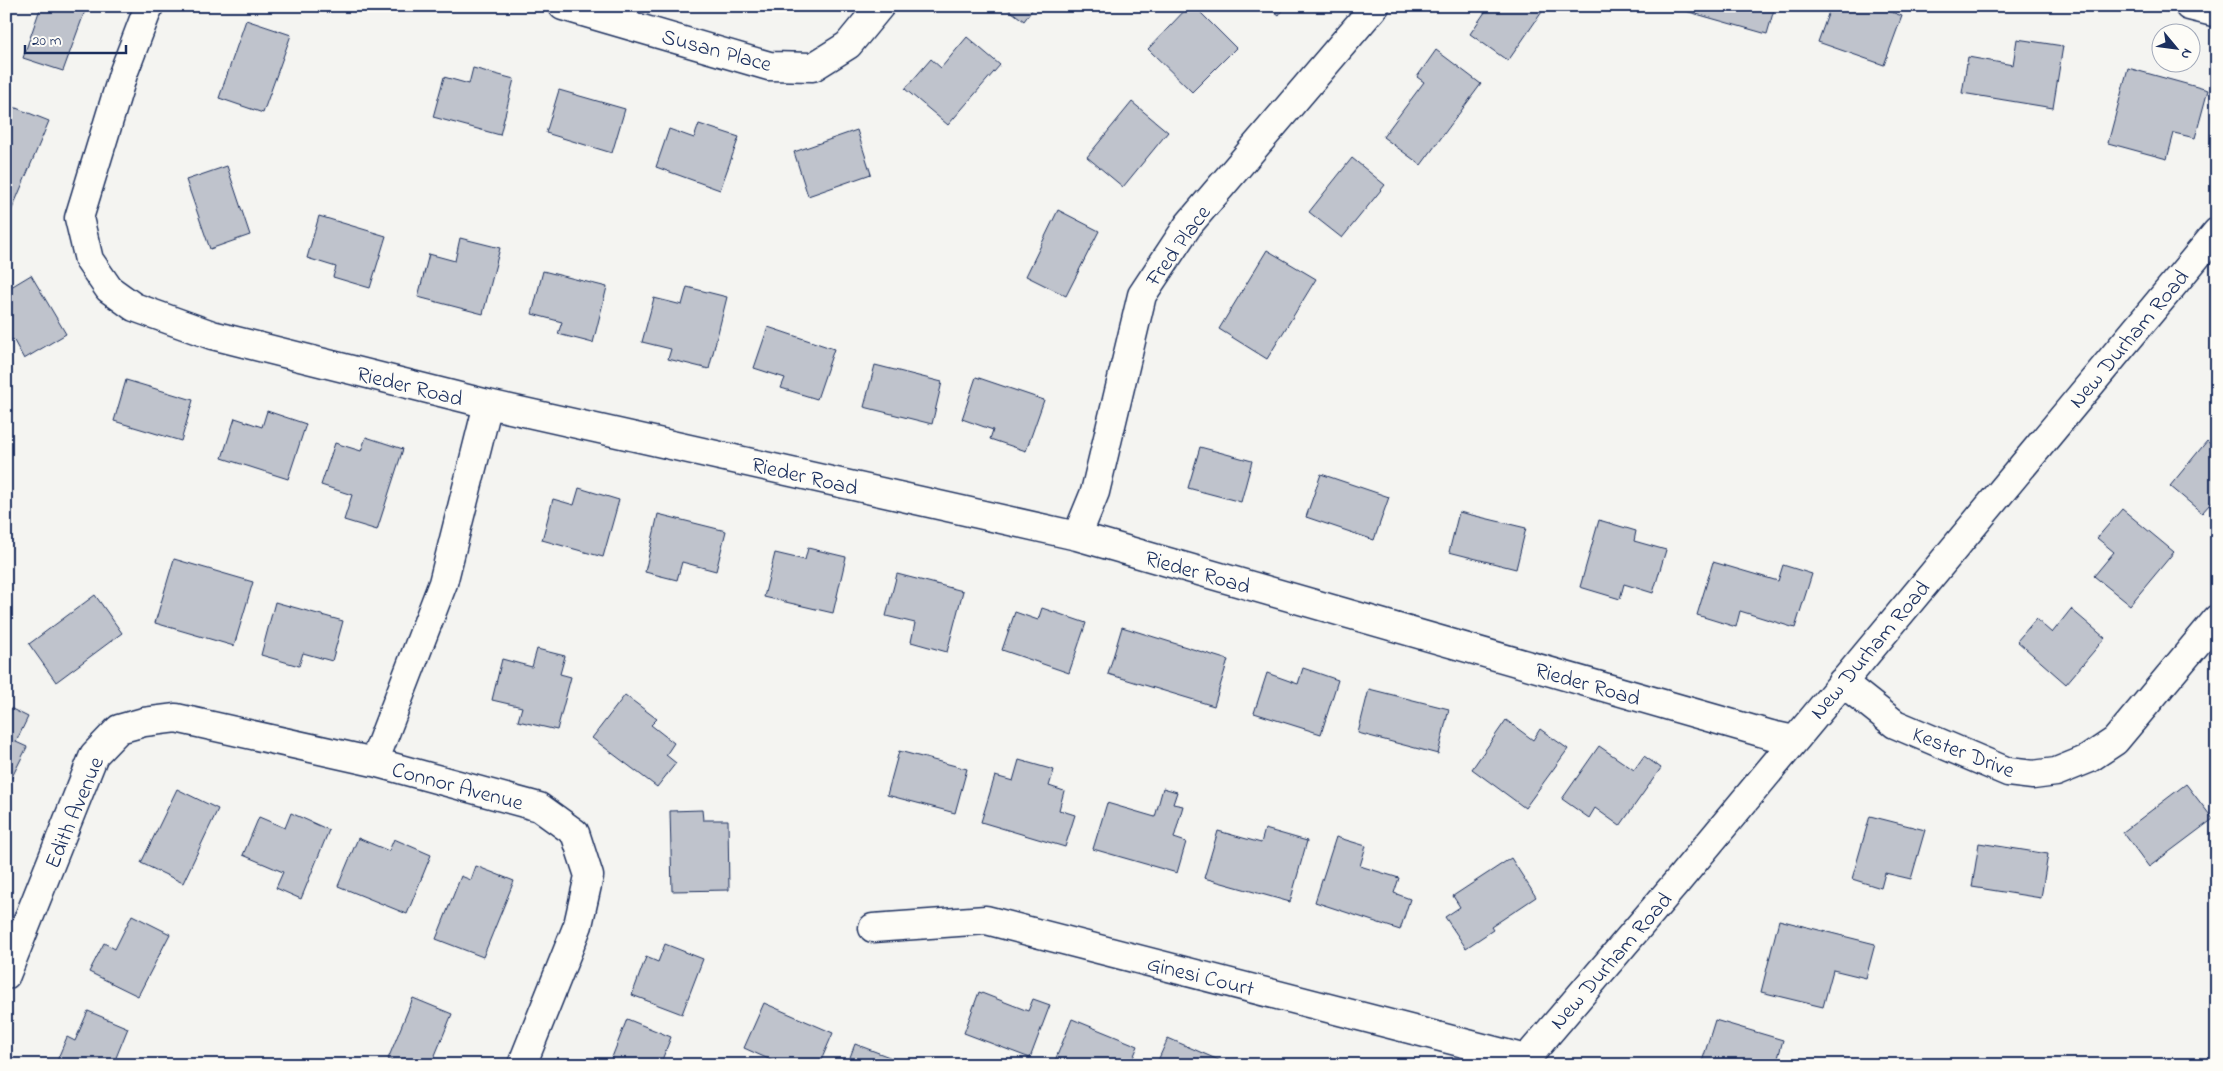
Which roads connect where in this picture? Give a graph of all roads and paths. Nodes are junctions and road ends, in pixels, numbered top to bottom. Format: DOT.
graph roads {
  1 [pos="149,6"];
  2 [pos="562,6"];
  3 [pos="880,6"];
  4 [pos="1375,6"];
  5 [pos="2189,6"];
  6 [pos="2217,13"];
  7 [pos="2217,232"];
  8 [pos="488,404"];
  9 [pos="1077,536"];
  10 [pos="2217,619"];
  11 [pos="1842,682"];
  12 [pos="1794,740"];
  13 [pos="374,762"];
  14 [pos="873,928"];
  15 [pos="6,975"];
  16 [pos="1523,1062"];
  17 [pos="522,1065"];
  1 -- 8 [label="street, Rieder Road"];
  2 -- 3 [label="street, Susan Place"];
  4 -- 9 [label="street, Fred Place"];
  5 -- 6 [label="street"];
  7 -- 11 [label="street, New Durham Road"];
  8 -- 9 [label="street, Rieder Road"];
  8 -- 13 [label="street, Connor Avenue"];
  9 -- 12 [label="street, Rieder Road"];
  10 -- 11 [label="street, Kester Drive"];
  11 -- 12 [label="street, New Durham Road"];
  12 -- 16 [label="street, New Durham Road"];
  13 -- 15 [label="street, Edith Avenue"];
  13 -- 17 [label="street, Connor Avenue"];
  14 -- 16 [label="street, Ginesi Court"];
}
